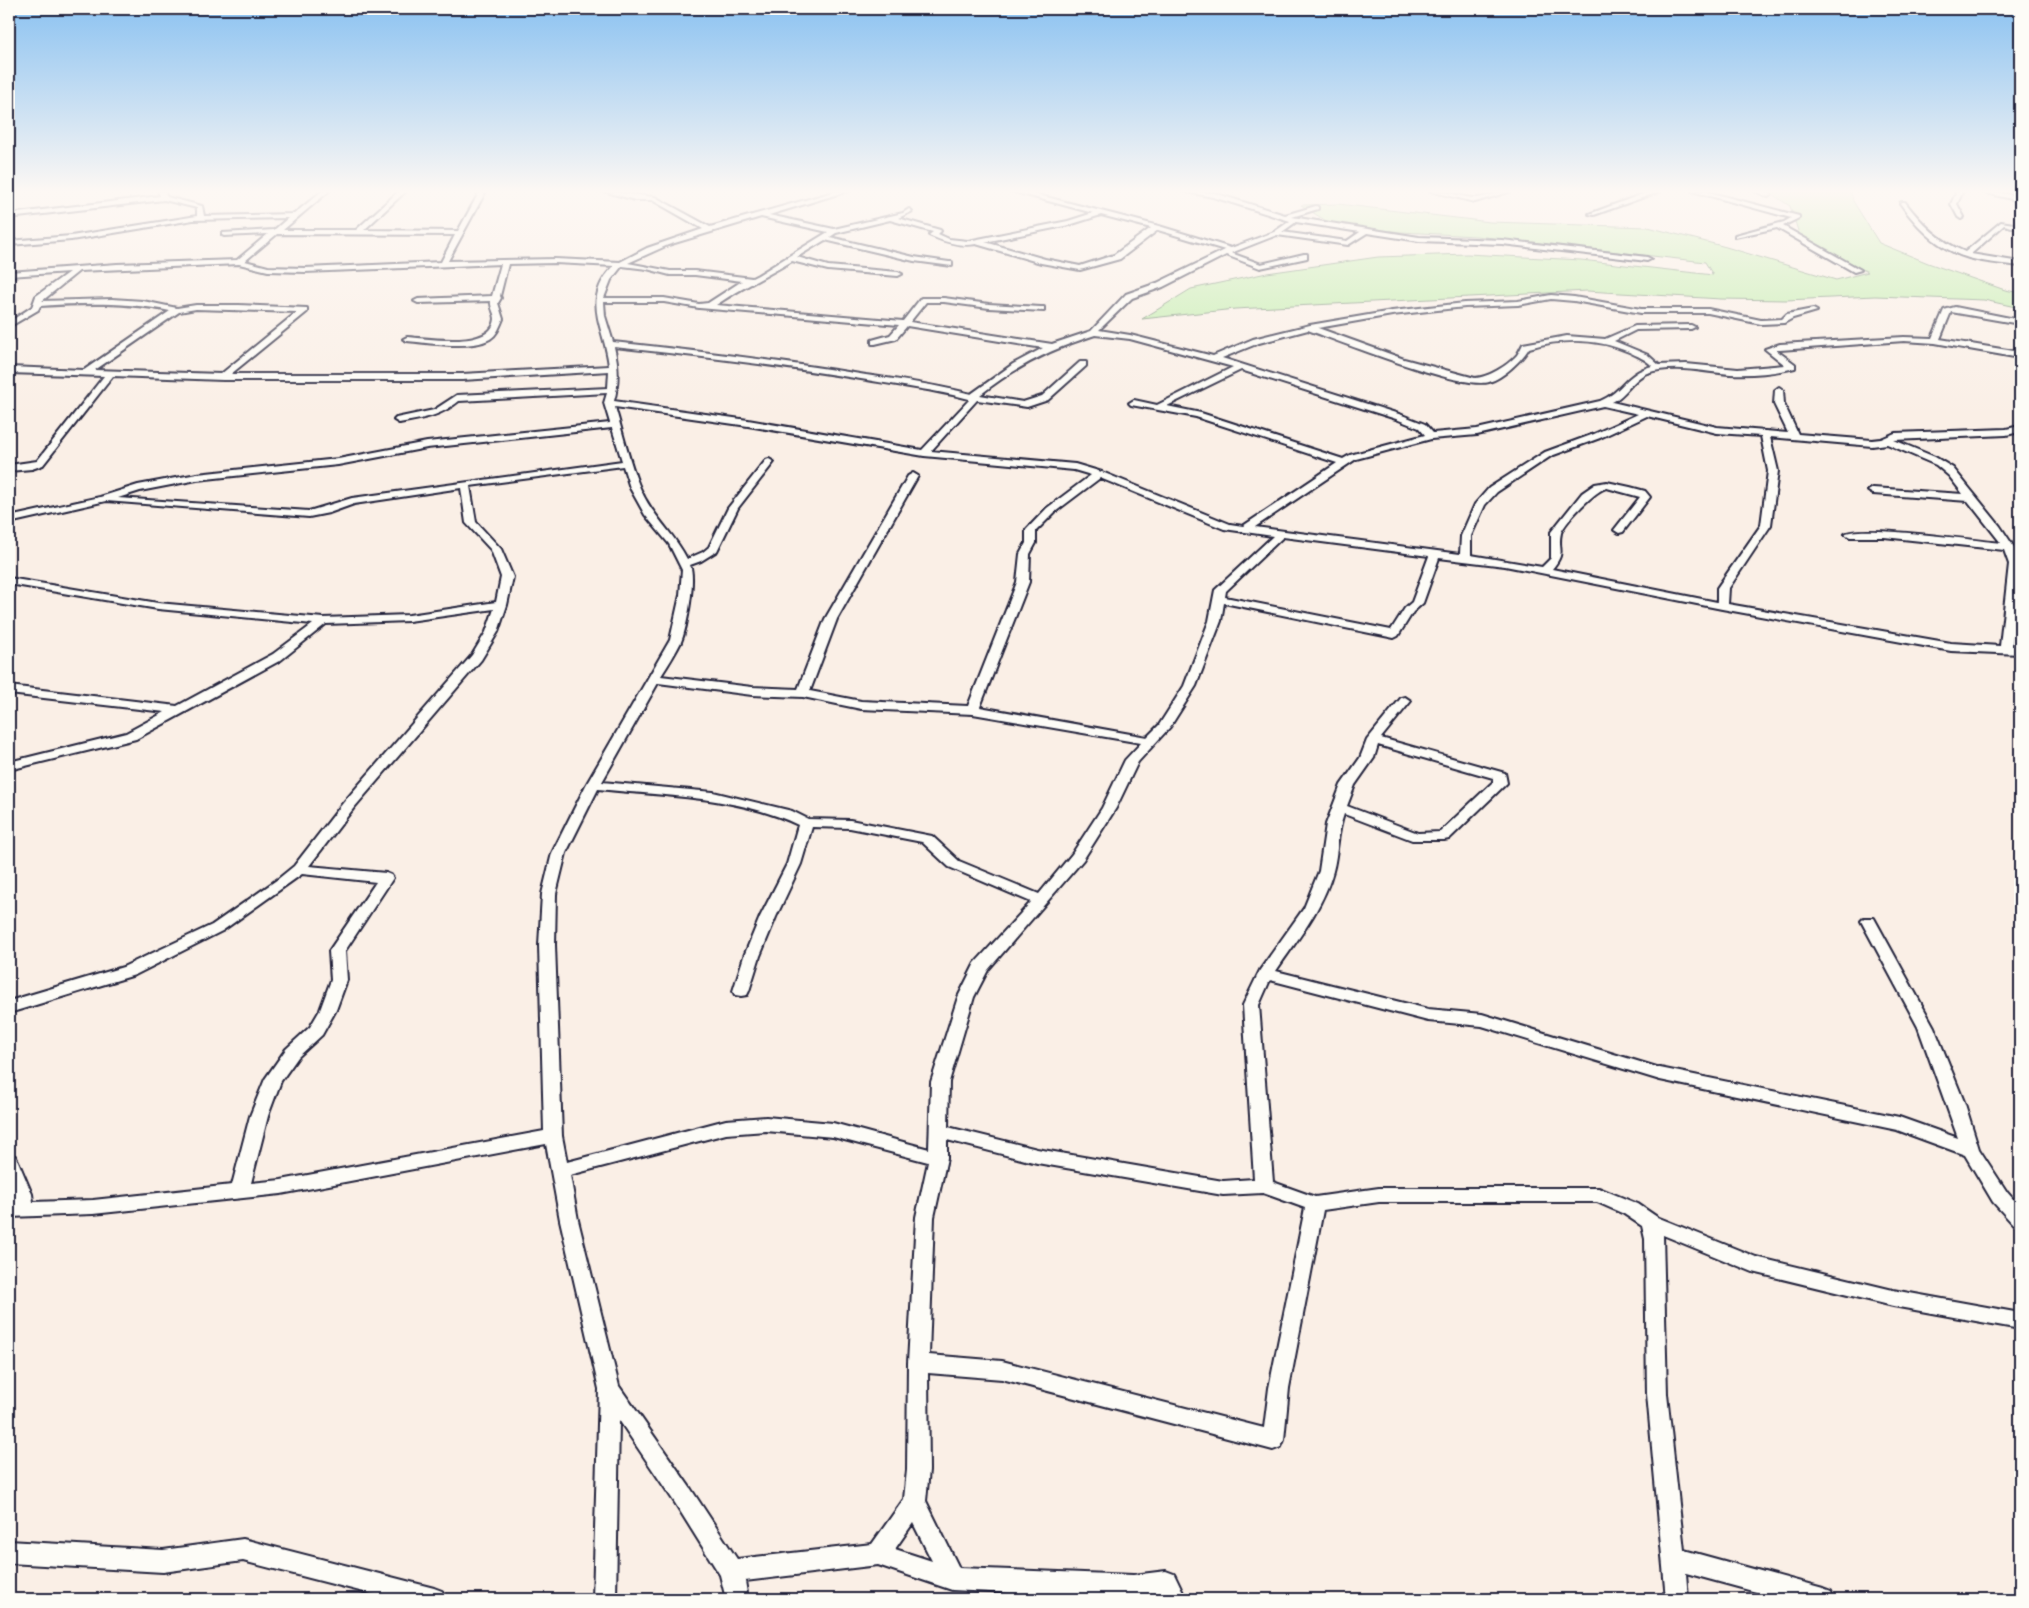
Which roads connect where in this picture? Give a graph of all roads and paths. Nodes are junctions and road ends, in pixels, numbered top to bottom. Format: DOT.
graph roads {
  1 [pos="117,266"];
  2 [pos="256,266"];
  3 [pos="396,266"];
  4 [pos="504,266"];
  5 [pos="618,266"];
  6 [pos="638,266"];
  7 [pos="778,266"];
  8 [pos="821,266"];
  9 [pos="1070,266"];
  10 [pos="1089,266"];
  11 [pos="1200,266"];
  12 [pos="1850,266"];
  13 [pos="76,270"];
  14 [pos="1857,270"];
  15 [pos="9,274"];
  16 [pos="898,274"];
  17 [pos="752,280"];
  18 [pos="497,298"];
  19 [pos="600,300"];
  20 [pos="418,301"];
  21 [pos="36,304"];
  22 [pos="705,306"];
  23 [pos="1041,309"];
  24 [pos="177,310"];
  25 [pos="1813,311"];
  26 [pos="2020,322"];
  27 [pos="903,323"];
  28 [pos="9,325"];
  29 [pos="1310,327"];
  30 [pos="1691,327"];
  31 [pos="1095,332"];
  32 [pos="407,339"];
  33 [pos="1607,341"];
  34 [pos="1935,341"];
  35 [pos="875,342"];
  36 [pos="609,344"];
  37 [pos="1052,346"];
  38 [pos="2020,355"];
  39 [pos="1213,359"];
  40 [pos="1083,364"];
  41 [pos="1240,367"];
  42 [pos="614,368"];
  43 [pos="1657,368"];
  44 [pos="9,370"];
  45 [pos="88,372"];
  46 [pos="111,373"];
  47 [pos="223,377"];
  48 [pos="1779,390"];
  49 [pos="611,397"];
  50 [pos="973,398"];
  51 [pos="1603,403"];
  52 [pos="1134,404"];
  53 [pos="1159,407"];
  54 [pos="1645,414"];
  55 [pos="399,420"];
  56 [pos="614,425"];
  57 [pos="2020,429"];
  58 [pos="1764,435"];
  59 [pos="1430,436"];
  60 [pos="1795,438"];
  61 [pos="1886,440"];
  62 [pos="924,453"];
  63 [pos="770,462"];
  64 [pos="626,463"];
  65 [pos="1345,463"];
  66 [pos="9,468"];
  67 [pos="1099,474"];
  68 [pos="913,476"];
  69 [pos="465,484"];
  70 [pos="1873,491"];
  71 [pos="1970,498"];
  72 [pos="103,499"];
  73 [pos="9,520"];
  74 [pos="1244,530"];
  75 [pos="1619,530"];
  76 [pos="1282,533"];
  77 [pos="1850,534"];
  78 [pos="2009,547"];
  79 [pos="1435,554"];
  80 [pos="1465,559"];
  81 [pos="684,563"];
  82 [pos="1545,571"];
  83 [pos="9,581"];
  84 [pos="1219,599"];
  85 [pos="501,605"];
  86 [pos="1722,606"];
  87 [pos="322,621"];
  88 [pos="2006,650"];
  89 [pos="2020,650"];
  90 [pos="654,679"];
  91 [pos="9,690"];
  92 [pos="804,693"];
  93 [pos="1405,701"];
  94 [pos="179,710"];
  95 [pos="973,710"];
  96 [pos="1117,735"];
  97 [pos="1373,740"];
  98 [pos="1150,741"];
  99 [pos="1132,760"];
  100 [pos="9,766"];
  101 [pos="593,785"];
  102 [pos="1339,808"];
  103 [pos="806,823"];
  104 [pos="299,870"];
  105 [pos="1041,901"];
  106 [pos="1869,921"];
  107 [pos="1266,974"];
  108 [pos="742,991"];
  109 [pos="9,1008"];
  110 [pos="939,1131"];
  111 [pos="553,1136"];
  112 [pos="1971,1150"];
  113 [pos="938,1158"];
  114 [pos="9,1161"];
  115 [pos="559,1171"];
  116 [pos="1264,1186"];
  117 [pos="240,1191"];
  118 [pos="1315,1204"];
  119 [pos="17,1210"];
  120 [pos="2020,1219"];
  121 [pos="1650,1222"];
  122 [pos="2020,1322"];
  123 [pos="918,1363"];
  124 [pos="609,1389"];
  125 [pos="914,1502"];
  126 [pos="9,1552"];
  127 [pos="878,1554"];
  128 [pos="1675,1559"];
  129 [pos="731,1571"];
  130 [pos="952,1579"];
  131 [pos="434,1599"];
  132 [pos="604,1599"];
  133 [pos="737,1599"];
  134 [pos="1175,1599"];
  135 [pos="1678,1599"];
  136 [pos="1823,1599"];
  1 -- 13 [label="street"];
  2 -- 3 [label="street"];
  4 -- 18 [label="street"];
  5 -- 19 [label="street"];
  6 -- 17 [label="street"];
  7 -- 17 [label="street"];
  8 -- 16 [label="street"];
  9 -- 10 [label="street"];
  11 -- 31 [label="street"];
  12 -- 14 [label="street"];
  13 -- 15 [label="street"];
  13 -- 21 [label="street"];
  17 -- 22 [label="street"];
  18 -- 20 [label="street"];
  18 -- 32 [label="street"];
  19 -- 22 [label="street"];
  19 -- 36 [label="street"];
  21 -- 24 [label="street"];
  21 -- 28 [label="street"];
  22 -- 27 [label="street"];
  23 -- 27 [label="street"];
  24 -- 45 [label="street"];
  24 -- 47 [label="street"];
  25 -- 29 [label="street"];
  26 -- 34 [label="street"];
  27 -- 35 [label="street"];
  27 -- 37 [label="street"];
  29 -- 33 [label="street"];
  29 -- 39 [label="street"];
  30 -- 33 [label="street"];
  31 -- 37 [label="street"];
  31 -- 39 [label="street"];
  33 -- 43 [label="street"];
  34 -- 38 [label="street"];
  34 -- 43 [label="street"];
  36 -- 42 [label="street"];
  36 -- 50 [label="street"];
  37 -- 50 [label="street"];
  39 -- 41 [label="street"];
  40 -- 50 [label="street"];
  41 -- 53 [label="street"];
  41 -- 59 [label="street"];
  42 -- 47 [label="street"];
  42 -- 49 [label="street"];
  43 -- 51 [label="street"];
  44 -- 45 [label="street"];
  45 -- 46 [label="street"];
  46 -- 47 [label="street"];
  46 -- 66 [label="street"];
  48 -- 60 [label="street"];
  49 -- 55 [label="street"];
  49 -- 56 [label="street"];
  49 -- 62 [label="street"];
  50 -- 62 [label="street"];
  51 -- 54 [label="street"];
  51 -- 59 [label="street"];
  52 -- 53 [label="street"];
  53 -- 65 [label="street"];
  54 -- 58 [label="street"];
  54 -- 80 [label="street"];
  56 -- 64 [label="street"];
  56 -- 72 [label="street"];
  57 -- 61 [label="street"];
  58 -- 60 [label="street"];
  58 -- 86 [label="street"];
  59 -- 65 [label="street"];
  60 -- 61 [label="street"];
  61 -- 71 [label="street"];
  62 -- 67 [label="street"];
  63 -- 81 [label="street"];
  64 -- 69 [label="street"];
  64 -- 81 [label="street"];
  65 -- 74 [label="street"];
  67 -- 74 [label="street"];
  67 -- 95 [label="street"];
  68 -- 92 [label="street"];
  69 -- 72 [label="street"];
  69 -- 85 [label="street"];
  70 -- 71 [label="street"];
  71 -- 78 [label="street"];
  72 -- 73 [label="street"];
  74 -- 76 [label="street"];
  75 -- 82 [label="street"];
  76 -- 79 [label="street"];
  76 -- 84 [label="street"];
  77 -- 78 [label="street"];
  78 -- 88 [label="street"];
  79 -- 80 [label="street"];
  79 -- 84 [label="street"];
  80 -- 82 [label="street"];
  81 -- 90 [label="street"];
  82 -- 86 [label="street"];
  83 -- 87 [label="street"];
  84 -- 98 [label="street"];
  85 -- 87 [label="street"];
  85 -- 104 [label="street"];
  86 -- 88 [label="street"];
  87 -- 94 [label="street"];
  88 -- 89 [label="street"];
  90 -- 92 [label="street"];
  90 -- 101 [label="street"];
  91 -- 94 [label="street"];
  92 -- 95 [label="street"];
  93 -- 97 [label="street"];
  94 -- 100 [label="street"];
  95 -- 96 [label="street"];
  96 -- 98 [label="street"];
  96 -- 99 [label="street"];
  97 -- 102 [label="street"];
  97 -- 102 [label="street"];
  98 -- 99 [label="street"];
  99 -- 105 [label="street"];
  101 -- 103 [label="street"];
  101 -- 111 [label="street"];
  102 -- 107 [label="street"];
  103 -- 105 [label="street"];
  103 -- 108 [label="street"];
  104 -- 109 [label="street"];
  104 -- 117 [label="street"];
  105 -- 110 [label="street"];
  106 -- 112 [label="street"];
  107 -- 112 [label="street"];
  107 -- 116 [label="street"];
  110 -- 113 [label="street"];
  110 -- 116 [label="street"];
  111 -- 115 [label="street"];
  111 -- 117 [label="street"];
  112 -- 120 [label="street"];
  113 -- 115 [label="street"];
  113 -- 123 [label="street"];
  114 -- 119 [label="street"];
  115 -- 124 [label="street"];
  116 -- 118 [label="street"];
  117 -- 119 [label="street"];
  118 -- 121 [label="street"];
  118 -- 123 [label="street"];
  121 -- 122 [label="street"];
  121 -- 128 [label="street"];
  123 -- 125 [label="street"];
  124 -- 129 [label="street"];
  124 -- 132 [label="street"];
  125 -- 127 [label="street"];
  125 -- 130 [label="street"];
  126 -- 131 [label="street"];
  127 -- 129 [label="street"];
  127 -- 130 [label="street"];
  128 -- 135 [label="street"];
  128 -- 136 [label="street"];
  129 -- 133 [label="street"];
  130 -- 134 [label="street"];
}
